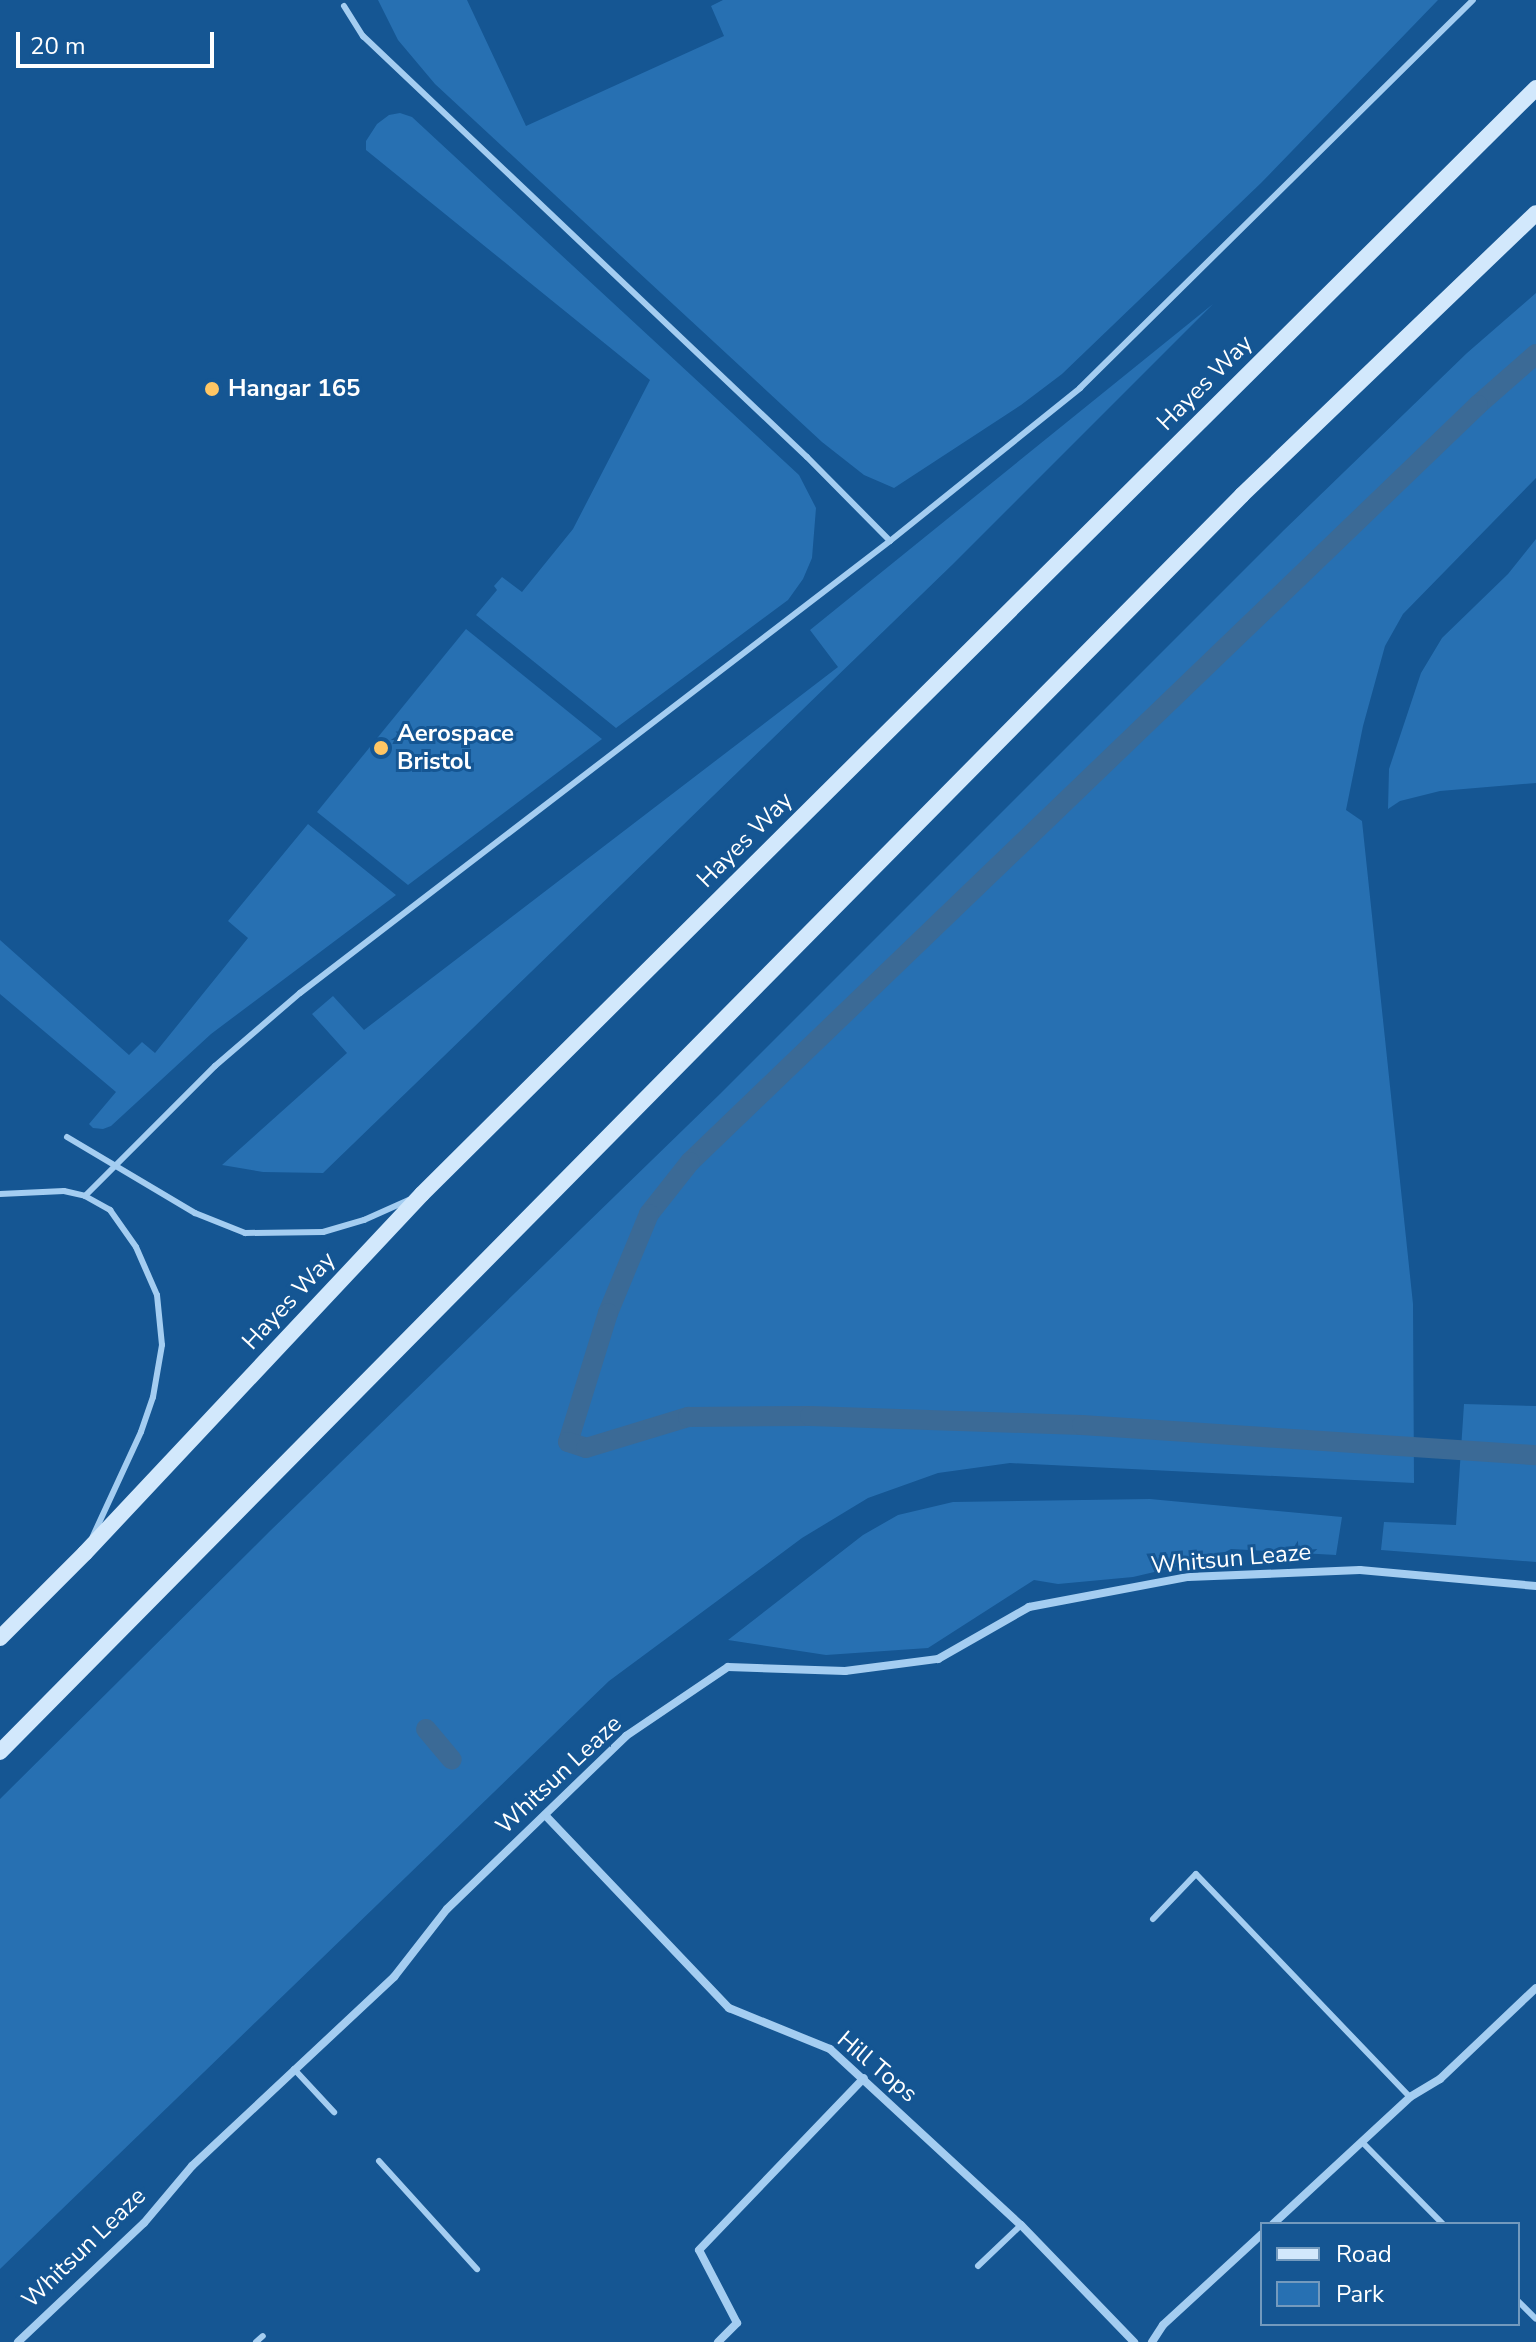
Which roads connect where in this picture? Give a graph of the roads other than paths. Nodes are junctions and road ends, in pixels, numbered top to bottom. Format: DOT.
graph roads {
  1 [pos="1473,0"];
  2 [pos="344,6"];
  3 [pos="1536,88"];
  4 [pos="1536,213"];
  5 [pos="890,541"];
  6 [pos="67,1137"];
  7 [pos="115,1164"];
  8 [pos="0,1194"];
  9 [pos="422,1194"];
  10 [pos="85,1196"];
  11 [pos="85,1553"];
  12 [pos="1536,1586"];
  13 [pos="0,1638"];
  14 [pos="0,1752"];
  15 [pos="545,1815"];
  16 [pos="1153,1919"];
  17 [pos="1536,1988"];
  18 [pos="294,2069"];
  19 [pos="864,2078"];
  20 [pos="1410,2097"];
  21 [pos="334,2112"];
  22 [pos="1362,2142"];
  23 [pos="379,2161"];
  24 [pos="1275,2222"];
  25 [pos="1441,2222"];
  26 [pos="1021,2225"];
  27 [pos="1260,2236"];
  28 [pos="978,2266"];
  29 [pos="477,2269"];
  30 [pos="1520,2303"];
  31 [pos="1536,2319"];
  32 [pos="263,2336"];
  33 [pos="18,2342"];
  34 [pos="256,2342"];
  35 [pos="718,2342"];
  36 [pos="1134,2342"];
  37 [pos="1152,2342"];
  1 -- 5 [label="lane"];
  2 -- 5 [label="lane"];
  3 -- 9 [label="street, Hayes Way"];
  4 -- 14 [label="street"];
  5 -- 7 [label="lane"];
  6 -- 7 [label="lane"];
  7 -- 9 [label="lane"];
  7 -- 10 [label="lane"];
  8 -- 10 [label="lane"];
  9 -- 11 [label="street, Hayes Way"];
  10 -- 11 [label="lane"];
  11 -- 13 [label="street, Hayes Way"];
  12 -- 15 [label="street, Whitsun Leaze"];
  15 -- 18 [label="street, Whitsun Leaze"];
  15 -- 19 [label="street, Hill Tops"];
  16 -- 20 [label="lane"];
  17 -- 20 [label="street"];
  18 -- 21 [label="lane"];
  18 -- 33 [label="street, Whitsun Leaze"];
  19 -- 26 [label="street, Hill Tops"];
  19 -- 35 [label="street"];
  20 -- 22 [label="street"];
  22 -- 24 [label="street"];
  22 -- 25 [label="lane"];
  23 -- 29 [label="lane"];
  26 -- 28 [label="lane"];
  26 -- 36 [label="street, Hill Tops"];
  27 -- 37 [label="street"];
  30 -- 31 [label="lane"];
  32 -- 34 [label="lane"];
}
